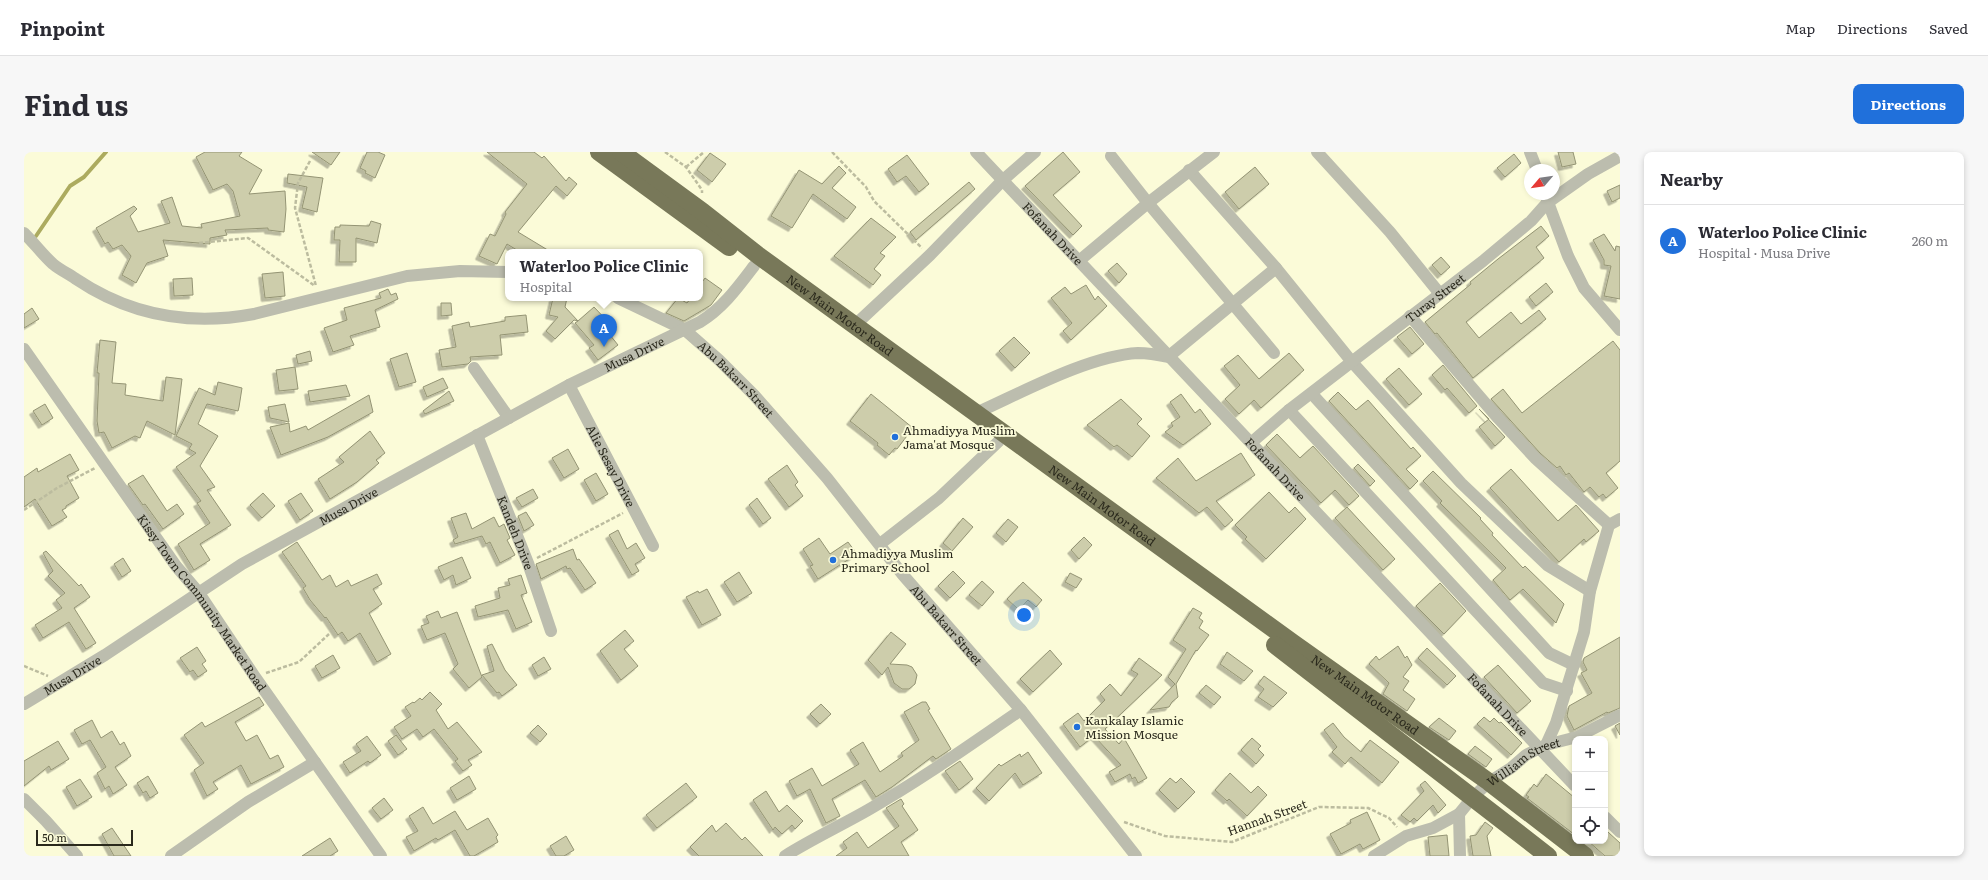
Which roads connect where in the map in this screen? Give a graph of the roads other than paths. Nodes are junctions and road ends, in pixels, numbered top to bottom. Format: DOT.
graph roads {
  1 [pos="599,152"];
  2 [pos="621,152"];
  3 [pos="976,152"];
  4 [pos="1035,152"];
  5 [pos="1214,152"];
  6 [pos="1317,152"];
  7 [pos="1530,152"];
  8 [pos="1111,156"];
  9 [pos="1620,156"];
  10 [pos="1535,164"];
  11 [pos="1190,170"];
  12 [pos="1003,180"];
  13 [pos="1560,190"];
  14 [pos="1545,200"];
  15 [pos="1547,200"];
  16 [pos="1148,203"];
  17 [pos="24,233"];
  18 [pos="1080,260"];
  19 [pos="754,266"];
  20 [pos="1276,268"];
  21 [pos="505,272"];
  22 [pos="1440,294"];
  23 [pos="624,301"];
  24 [pos="1233,304"];
  25 [pos="1410,316"];
  26 [pos="855,325"];
  27 [pos="685,330"];
  28 [pos="1620,330"];
  29 [pos="24,349"];
  30 [pos="1274,353"];
  31 [pos="1168,356"];
  32 [pos="1352,362"];
  33 [pos="474,368"];
  34 [pos="570,385"];
  35 [pos="1312,394"];
  36 [pos="1290,410"];
  37 [pos="976,413"];
  38 [pos="509,418"];
  39 [pos="477,436"];
  40 [pos="998,442"];
  41 [pos="1252,442"];
  42 [pos="1620,519"];
  43 [pos="1609,525"];
  44 [pos="880,544"];
  45 [pos="653,546"];
  46 [pos="1590,591"];
  47 [pos="199,593"];
  48 [pos="551,632"];
  49 [pos="1574,664"];
  50 [pos="1567,691"];
  51 [pos="24,704"];
  52 [pos="1021,710"];
  53 [pos="1620,715"];
  54 [pos="1542,747"];
  55 [pos="315,762"];
  56 [pos="1489,782"];
  57 [pos="1572,782"];
  58 [pos="1472,798"];
  59 [pos="24,799"];
  60 [pos="1459,814"];
  61 [pos="1608,820"];
  62 [pos="1620,832"];
  63 [pos="77,856"];
  64 [pos="171,856"];
  65 [pos="381,856"];
  66 [pos="785,856"];
  67 [pos="1136,856"];
  68 [pos="1374,856"];
  69 [pos="1460,856"];
  70 [pos="1548,856"];
  71 [pos="1585,856"];
  1 -- 19 [label="highway, New Main Motor Road"];
  2 -- 26 [label="highway, New Main Motor Road"];
  3 -- 12 [label="street, Fofanah Drive"];
  4 -- 12 [label="street"];
  5 -- 11 [label="street"];
  6 -- 22 [label="street"];
  7 -- 10 [label="street"];
  8 -- 16 [label="street"];
  9 -- 13 [label="street, Turay Street"];
  11 -- 16 [label="street"];
  11 -- 20 [label="street"];
  12 -- 18 [label="street, Fofanah Drive"];
  12 -- 26 [label="street"];
  14 -- 22 [label="street, Turay Street"];
  15 -- 28 [label="street"];
  16 -- 18 [label="street"];
  16 -- 24 [label="street"];
  17 -- 21 [label="street"];
  18 -- 31 [label="street, Fofanah Drive"];
  19 -- 27 [label="street, Musa Drive"];
  19 -- 40 [label="highway, New Main Motor Road"];
  20 -- 24 [label="street"];
  20 -- 32 [label="street"];
  22 -- 25 [label="street, Turay Street"];
  23 -- 27 [label="street, Abu Bakarr Street"];
  24 -- 30 [label="street"];
  24 -- 31 [label="street"];
  25 -- 32 [label="street, Turay Street"];
  25 -- 43 [label="street"];
  26 -- 37 [label="highway, New Main Motor Road"];
  27 -- 34 [label="street, Musa Drive"];
  27 -- 44 [label="street, Abu Bakarr Street"];
  29 -- 47 [label="street, Kissy Town Community Market Road"];
  31 -- 37 [label="street"];
  31 -- 41 [label="street, Fofanah Drive"];
  32 -- 35 [label="street, Turay Street"];
  32 -- 46 [label="street"];
  33 -- 38 [label="street"];
  34 -- 38 [label="street, Musa Drive"];
  34 -- 45 [label="street, Alie Sesay Drive"];
  35 -- 36 [label="street, Turay Street"];
  35 -- 49 [label="street"];
  36 -- 41 [label="street, Turay Street"];
  36 -- 50 [label="street"];
  37 -- 56 [label="highway, New Main Motor Road"];
  38 -- 39 [label="street, Musa Drive"];
  39 -- 47 [label="street, Musa Drive"];
  39 -- 48 [label="street, Kandeh Drive"];
  40 -- 44 [label="street"];
  40 -- 58 [label="highway, New Main Motor Road"];
  41 -- 54 [label="street, Fofanah Drive"];
  42 -- 43 [label="street"];
  43 -- 46 [label="street"];
  44 -- 52 [label="street, Abu Bakarr Street"];
  46 -- 49 [label="street"];
  47 -- 51 [label="street, Musa Drive"];
  47 -- 55 [label="street, Kissy Town Community Market Road"];
  49 -- 50 [label="street"];
  50 -- 54 [label="street"];
  52 -- 66 [label="street"];
  52 -- 67 [label="street, Abu Bakarr Street"];
  53 -- 54 [label="street, William Street"];
  54 -- 56 [label="street, William Street"];
  54 -- 57 [label="street, Fofanah Drive"];
  55 -- 64 [label="street"];
  55 -- 65 [label="street, Kissy Town Community Market Road"];
  56 -- 58 [label="street, William Street"];
  56 -- 71 [label="highway, New Main Motor Road"];
  58 -- 60 [label="street, William Street"];
  58 -- 70 [label="highway, New Main Motor Road"];
  59 -- 63 [label="street"];
  60 -- 68 [label="street"];
  60 -- 69 [label="street"];
  61 -- 62 [label="street"];
}
